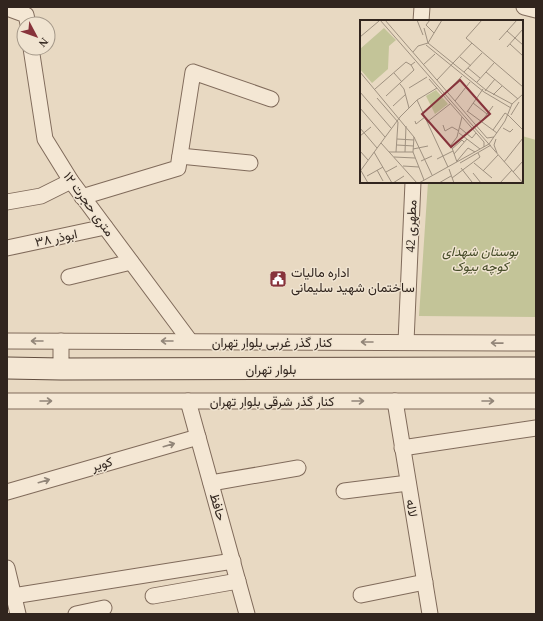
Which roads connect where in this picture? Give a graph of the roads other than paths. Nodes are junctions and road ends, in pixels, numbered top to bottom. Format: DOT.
graph roads {
  1 [pos="422,7"];
  2 [pos="524,7"];
  3 [pos="7,8"];
  4 [pos="536,10"];
  5 [pos="22,16"];
  6 [pos="421,20"];
  7 [pos="32,56"];
  8 [pos="271,99"];
  9 [pos="180,156"];
  10 [pos="250,163"];
  11 [pos="70,181"];
  12 [pos="412,183"];
  13 [pos="82,197"];
  14 [pos="7,202"];
  15 [pos="105,227"];
  16 [pos="7,248"];
  17 [pos="131,262"];
  18 [pos="69,277"];
  19 [pos="7,341"];
  20 [pos="61,341"];
  21 [pos="190,341"];
  22 [pos="406,342"];
  23 [pos="536,343"];
  24 [pos="7,368"];
  25 [pos="536,368"];
  26 [pos="61,369"];
  27 [pos="7,379"];
  28 [pos="536,380"];
  29 [pos="7,400"];
  30 [pos="536,400"];
  31 [pos="188,401"];
  32 [pos="395,401"];
  33 [pos="536,428"];
  34 [pos="198,437"];
  35 [pos="402,448"];
  36 [pos="298,468"];
  37 [pos="211,482"];
  38 [pos="408,483"];
  39 [pos="344,491"];
  40 [pos="7,492"];
  41 [pos="233,561"];
  42 [pos="7,568"];
  43 [pos="238,580"];
  44 [pos="425,582"];
  45 [pos="361,595"];
  46 [pos="13,596"];
  47 [pos="153,596"];
  48 [pos="104,608"];
  49 [pos="18,614"];
  50 [pos="76,614"];
  51 [pos="247,614"];
  52 [pos="430,614"];
  1 -- 6 [label="street"];
  2 -- 4 [label="street"];
  3 -- 5 [label="street"];
  7 -- 11 [label="street, ۱۲ متری حجرت"];
  8 -- 9 [label="street"];
  9 -- 10 [label="street"];
  9 -- 13 [label="street"];
  11 -- 13 [label="street, ۱۲ متری حجرت"];
  11 -- 14 [label="street"];
  12 -- 22 [label="street, مطهری 42"];
  13 -- 15 [label="street, ۱۲ متری حجرت"];
  15 -- 16 [label="street, ۳۸ ابوذر"];
  15 -- 17 [label="street, ۱۲ متری حجرت"];
  17 -- 18 [label="street"];
  17 -- 21 [label="street, ۱۲ متری حجرت"];
  20 -- 19 [label="street, کنار گذر غربی بلوار تهران, one-way"];
  21 -- 20 [label="street, کنار گذر غربی بلوار تهران, one-way"];
  20 -- 26 [label="street"];
  22 -- 21 [label="street, کنار گذر غربی بلوار تهران, one-way"];
  23 -- 22 [label="street, کنار گذر غربی بلوار تهران, one-way"];
  24 -- 26 [label="main road, بلوار تهران"];
  25 -- 26 [label="main road, بلوار تهران"];
  27 -- 28 [label="main road, بلوار تهران"];
  29 -- 31 [label="street, کنار گذر شرقی بلوار تهران, one-way"];
  32 -- 30 [label="street, کنار گذر شرقی بلوار تهران, one-way"];
  31 -- 32 [label="street, کنار گذر شرقی بلوار تهران, one-way"];
  31 -- 34 [label="street, حافظ"];
  32 -- 35 [label="street, لاله"];
  33 -- 35 [label="street"];
  34 -- 37 [label="street, حافظ"];
  40 -- 34 [label="street, کویر, one-way"];
  35 -- 38 [label="street, لاله"];
  36 -- 37 [label="street"];
  37 -- 41 [label="street, حافظ"];
  38 -- 39 [label="street"];
  38 -- 44 [label="street, لاله"];
  41 -- 43 [label="street, حافظ"];
  41 -- 46 [label="street"];
  42 -- 46 [label="street"];
  43 -- 47 [label="street"];
  43 -- 51 [label="street, حافظ"];
  44 -- 45 [label="street"];
  44 -- 52 [label="street, لاله"];
  46 -- 49 [label="street"];
  48 -- 50 [label="street"];
}
